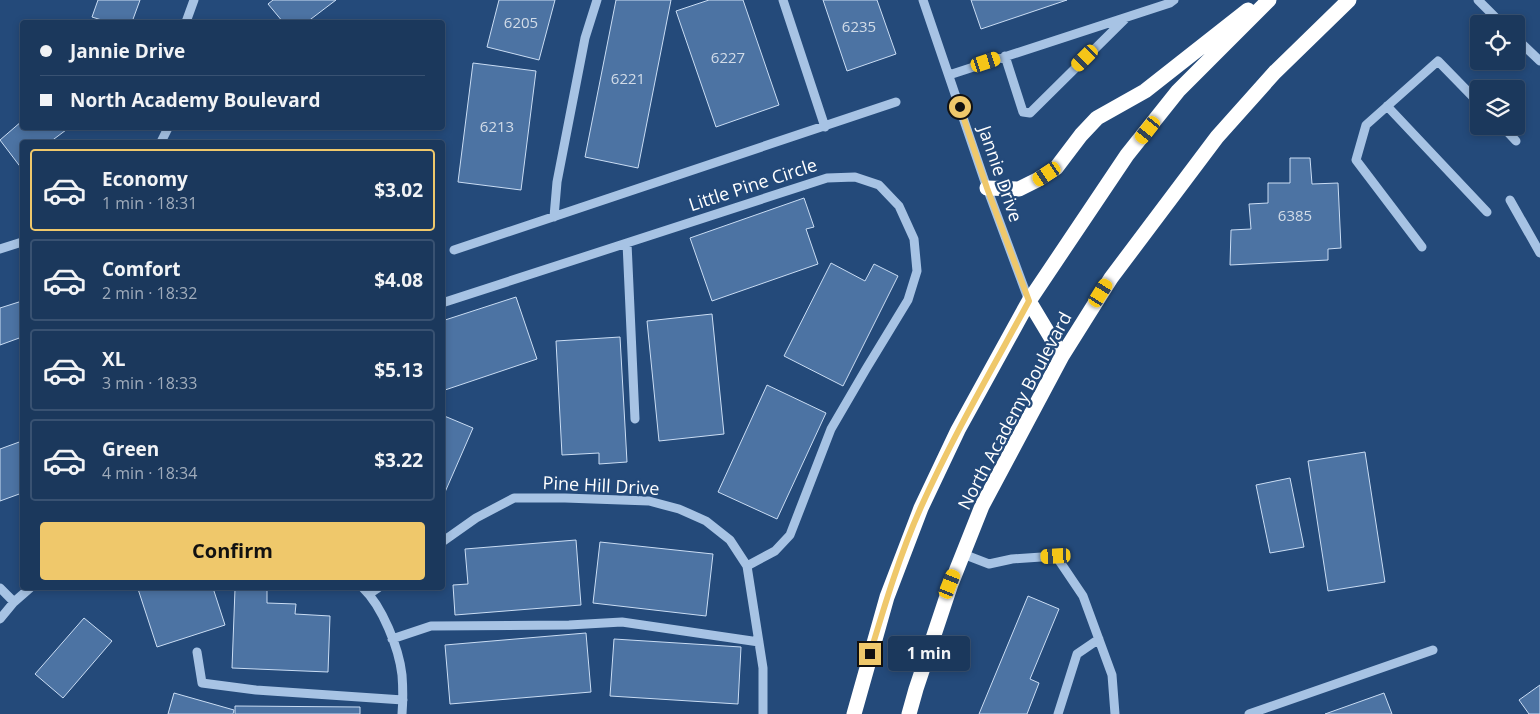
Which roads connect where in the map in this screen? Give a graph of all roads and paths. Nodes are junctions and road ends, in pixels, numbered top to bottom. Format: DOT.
graph roads {
  1 [pos="194,0"];
  2 [pos="597,0"];
  3 [pos="783,0"];
  4 [pos="923,0"];
  5 [pos="1174,0"];
  6 [pos="1260,0"];
  7 [pos="1269,0"];
  8 [pos="1349,0"];
  9 [pos="1478,0"];
  10 [pos="1493,15"];
  11 [pos="1127,17"];
  12 [pos="187,20"];
  13 [pos="1525,47"];
  14 [pos="1005,56"];
  15 [pos="1540,61"];
  16 [pos="949,75"];
  17 [pos="1470,94"];
  18 [pos="896,102"];
  19 [pos="1387,106"];
  20 [pos="825,127"];
  21 [pos="1510,135"];
  22 [pos="1516,141"];
  23 [pos="987,188"];
  24 [pos="1510,200"];
  25 [pos="1487,212"];
  26 [pos="554,217"];
  27 [pos="20,243"];
  28 [pos="628,243"];
  29 [pos="1422,247"];
  30 [pos="0,249"];
  31 [pos="454,250"];
  32 [pos="1540,253"];
  33 [pos="1029,301"];
  34 [pos="445,302"];
  35 [pos="1062,356"];
  36 [pos="635,420"];
  37 [pos="445,540"];
  38 [pos="963,554"];
  39 [pos="747,566"];
  40 [pos="0,588"];
  41 [pos="28,590"];
  42 [pos="366,591"];
  43 [pos="14,602"];
  44 [pos="0,618"];
  45 [pos="392,639"];
  46 [pos="1099,639"];
  47 [pos="759,642"];
  48 [pos="1433,650"];
  49 [pos="197,652"];
  50 [pos="403,700"];
  51 [pos="402,714"];
  52 [pos="763,714"];
  53 [pos="854,714"];
  54 [pos="909,714"];
  55 [pos="1058,714"];
  56 [pos="1115,714"];
  57 [pos="1249,714"];
  1 -- 12 [label="street"];
  2 -- 26 [label="street"];
  3 -- 20 [label="street"];
  4 -- 16 [label="street, Jannie Drive"];
  5 -- 11 [label="street"];
  6 -- 23 [label="highway"];
  7 -- 33 [label="highway"];
  8 -- 35 [label="highway, North Academy Boulevard"];
  9 -- 10 [label="street"];
  11 -- 14 [label="street"];
  11 -- 14 [label="street"];
  13 -- 15 [label="street"];
  14 -- 16 [label="street"];
  16 -- 23 [label="street, Jannie Drive"];
  17 -- 19 [label="street"];
  18 -- 20 [label="street"];
  19 -- 25 [label="street"];
  19 -- 29 [label="street"];
  20 -- 26 [label="street"];
  21 -- 22 [label="street"];
  23 -- 33 [label="street, Jannie Drive"];
  24 -- 32 [label="street"];
  26 -- 31 [label="street"];
  27 -- 30 [label="street"];
  28 -- 34 [label="street, Little Pine Circle"];
  28 -- 36 [label="street"];
  28 -- 39 [label="street, Little Pine Circle"];
  33 -- 35 [label="highway"];
  33 -- 53 [label="highway"];
  35 -- 38 [label="highway, North Academy Boulevard"];
  37 -- 39 [label="street, Pine Hill Drive"];
  38 -- 46 [label="street"];
  38 -- 54 [label="highway, North Academy Boulevard"];
  39 -- 47 [label="street, Pine Hill Drive"];
  40 -- 43 [label="street"];
  41 -- 43 [label="street"];
  42 -- 45 [label="street"];
  43 -- 44 [label="street"];
  45 -- 47 [label="street"];
  45 -- 50 [label="street"];
  46 -- 55 [label="street"];
  46 -- 56 [label="street"];
  47 -- 52 [label="street, Pine Hill Drive"];
  48 -- 57 [label="street"];
  49 -- 50 [label="street"];
  50 -- 51 [label="street"];
}
